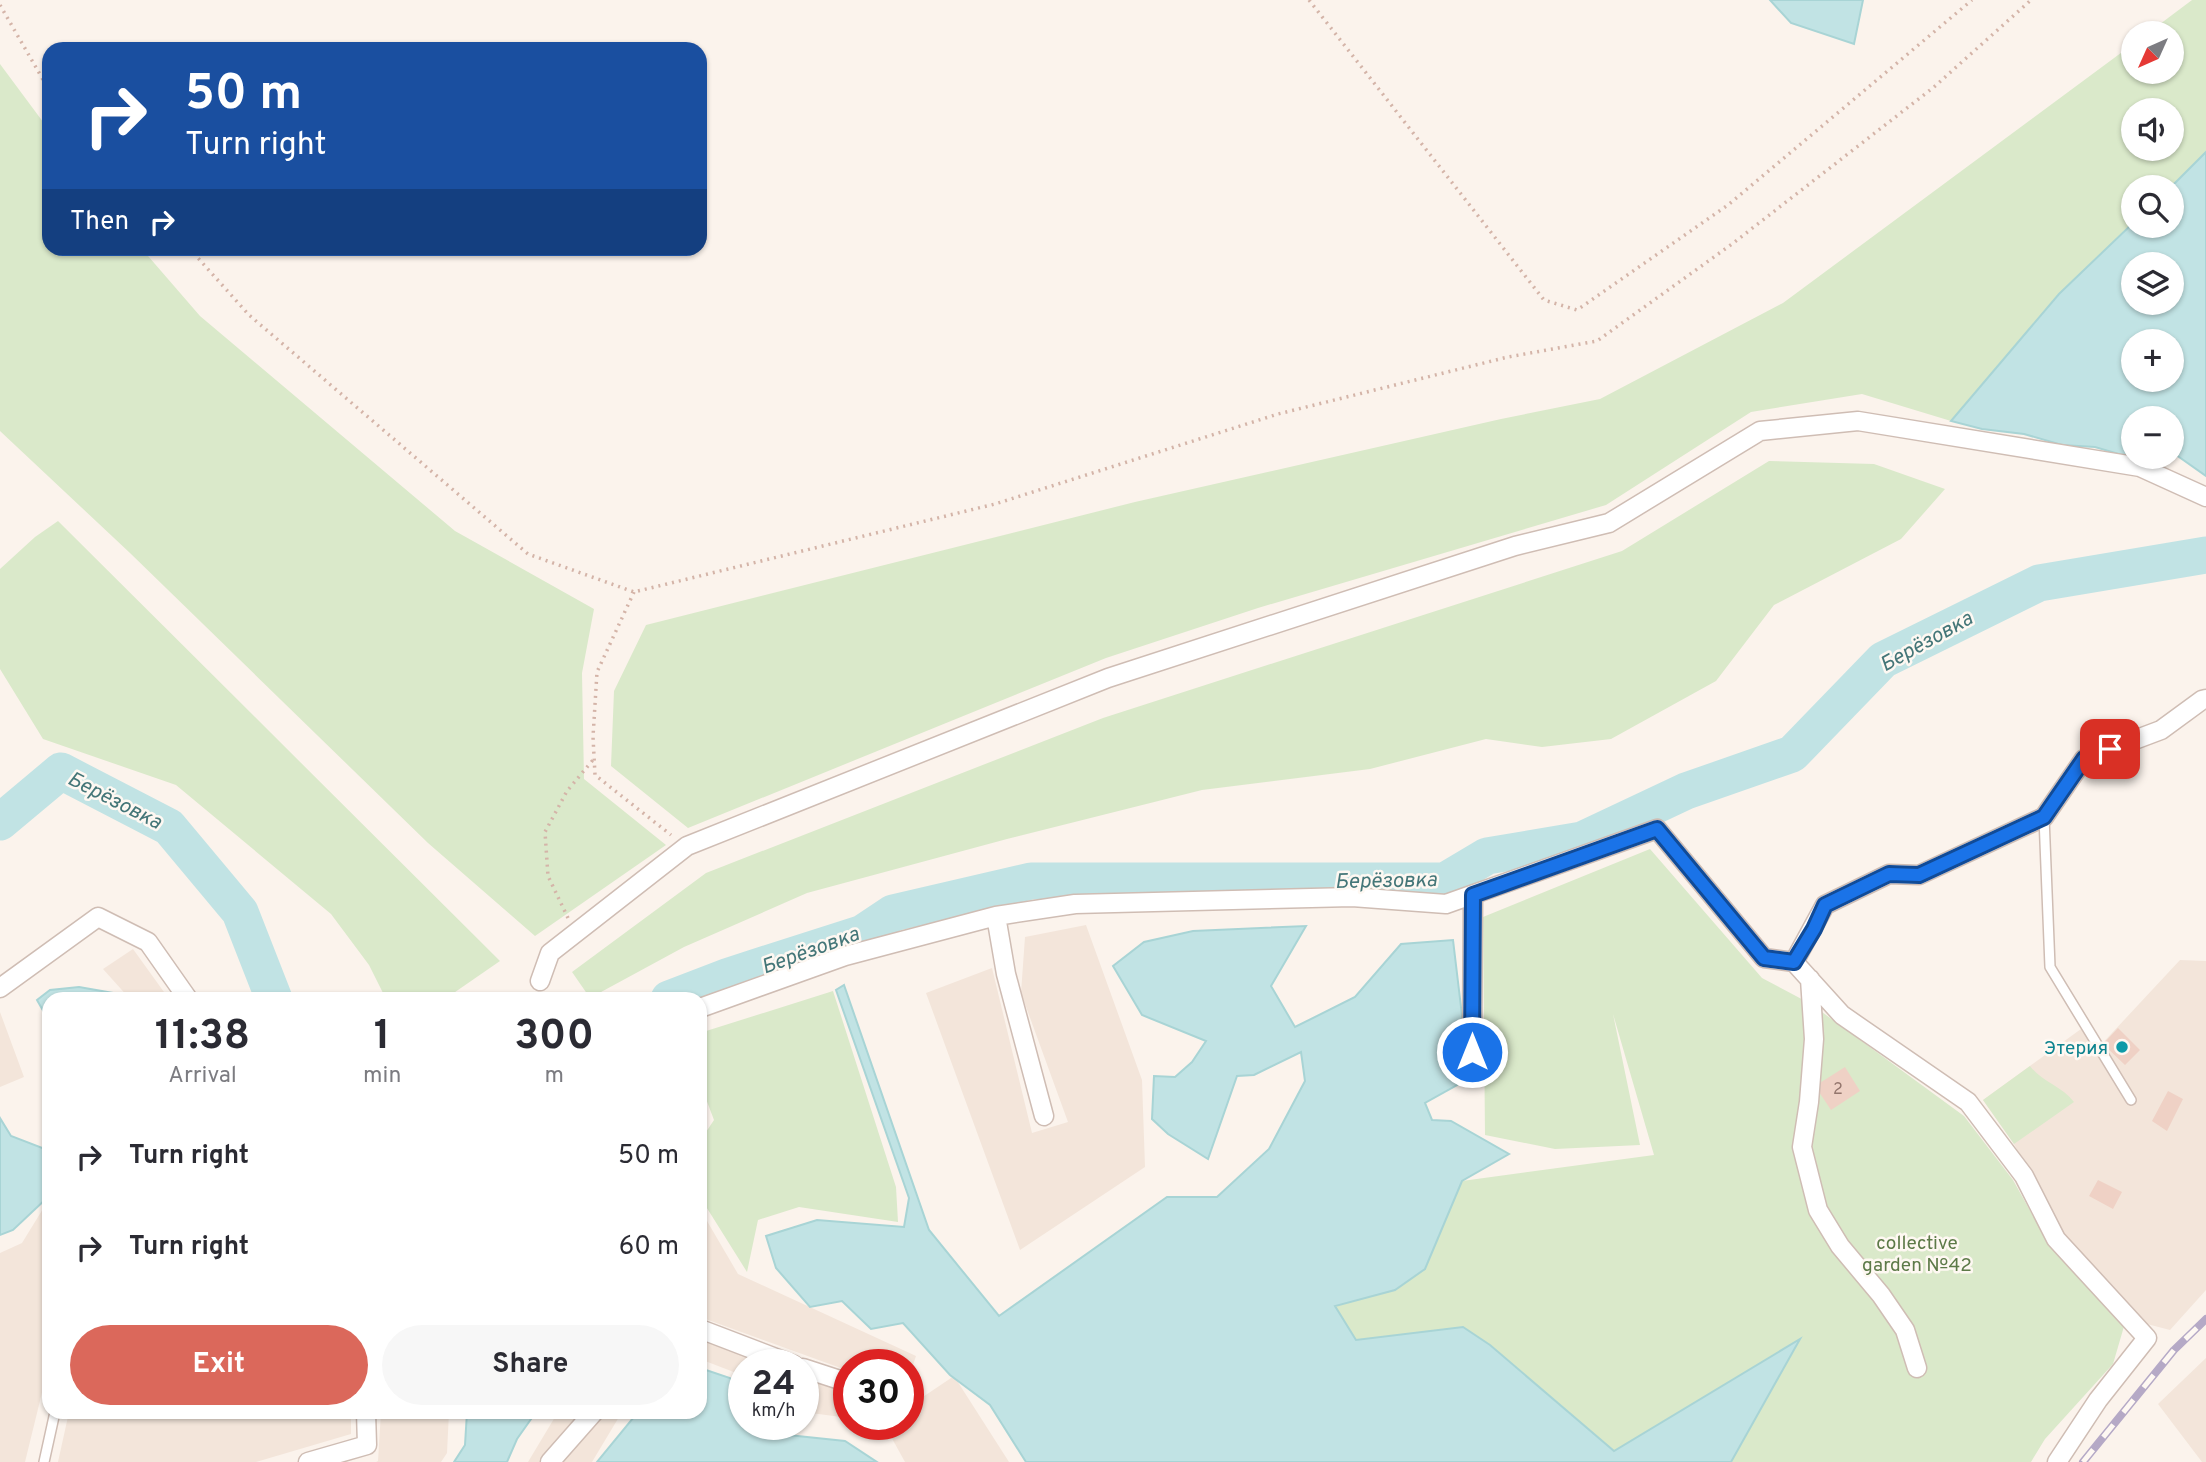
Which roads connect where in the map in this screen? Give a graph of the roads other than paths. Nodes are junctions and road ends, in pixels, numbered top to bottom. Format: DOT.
graph roads {
  1 [pos="2206,497"];
  2 [pos="2206,699"];
  3 [pos="2044,817"];
  4 [pos="1473,895"];
  5 [pos="996,916"];
  6 [pos="1794,962"];
  7 [pos="1810,979"];
  8 [pos="540,981"];
  9 [pos="0,988"];
  10 [pos="183,992"];
  11 [pos="707,1005"];
  12 [pos="1472,1052"];
  13 [pos="2131,1100"];
  14 [pos="1044,1116"];
  15 [pos="707,1332"];
  16 [pos="752,1349"];
  17 [pos="1917,1368"];
  18 [pos="53,1419"];
  19 [pos="366,1419"];
  20 [pos="588,1419"];
  21 [pos="44,1462"];
  22 [pos="308,1462"];
  23 [pos="550,1462"];
  24 [pos="2057,1462"];
  1 -- 8 [label="street"];
  2 -- 3 [label="street"];
  3 -- 6 [label="street"];
  3 -- 13 [label="lane"];
  4 -- 5 [label="street"];
  4 -- 6 [label="street"];
  4 -- 12 [label="street"];
  5 -- 11 [label="street"];
  5 -- 14 [label="street"];
  6 -- 7 [label="street"];
  7 -- 17 [label="street"];
  7 -- 24 [label="street"];
  9 -- 10 [label="street"];
  15 -- 16 [label="street"];
  18 -- 21 [label="lane"];
  19 -- 22 [label="street"];
  20 -- 23 [label="street"];
}
